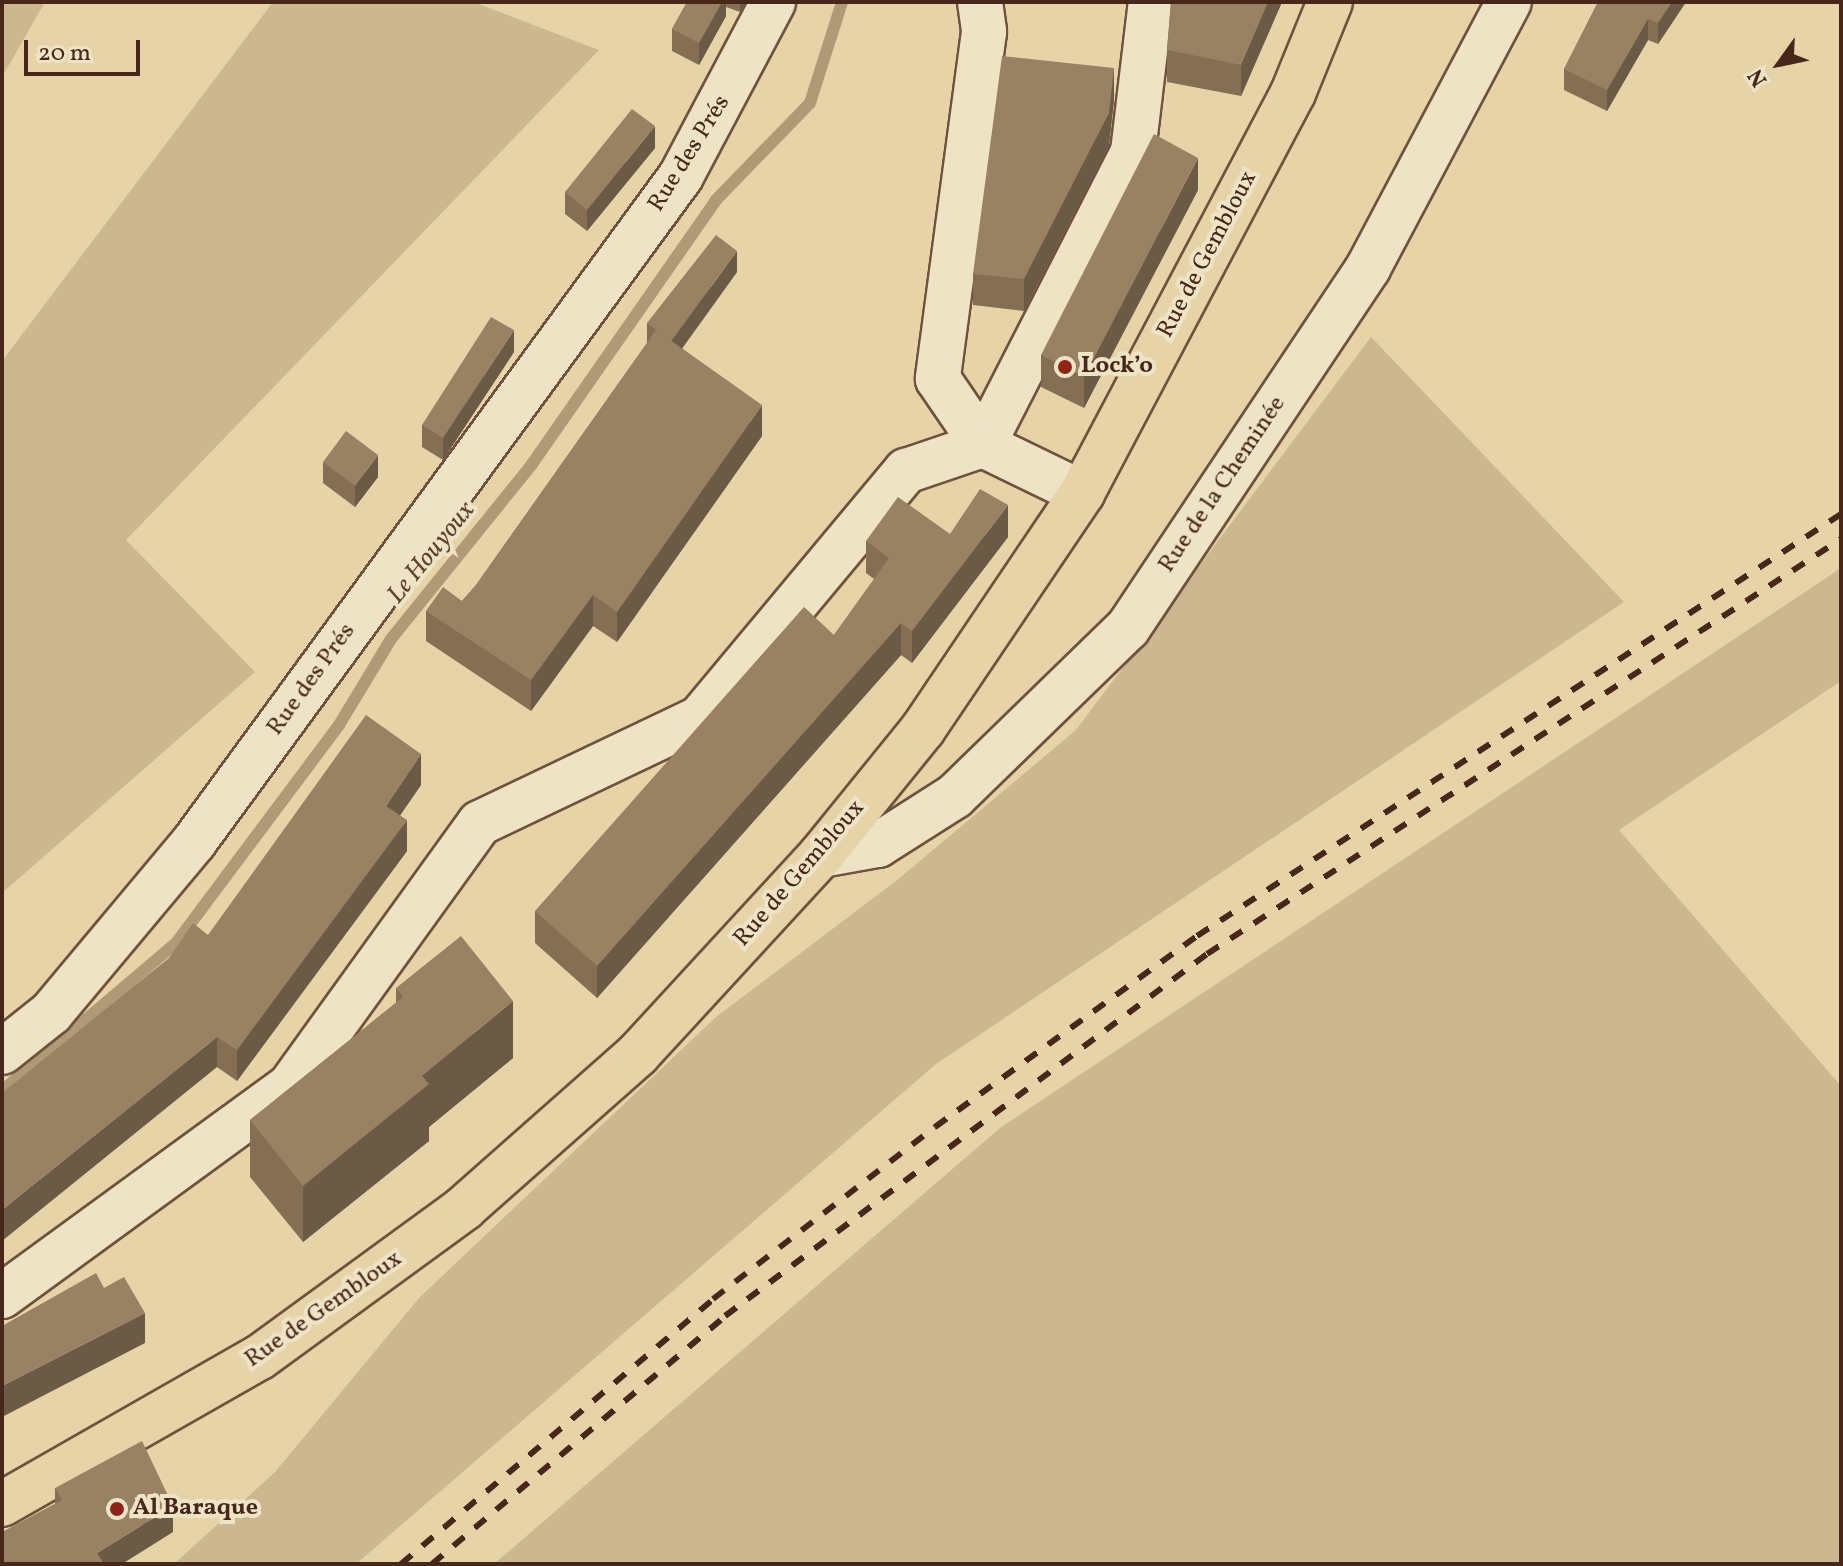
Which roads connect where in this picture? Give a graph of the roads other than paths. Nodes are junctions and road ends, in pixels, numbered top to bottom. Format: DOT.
graph roads {
  1 [pos="773,2"];
  2 [pos="980,2"];
  3 [pos="1151,2"];
  4 [pos="1330,2"];
  5 [pos="1509,2"];
  6 [pos="983,445"];
  7 [pos="1082,493"];
  8 [pos="821,855"];
  9 [pos="2,1052"];
  10 [pos="2,1296"];
  11 [pos="2,1504"];
  1 -- 9 [label="street, Rue des Prés"];
  2 -- 6 [label="street"];
  3 -- 6 [label="street"];
  4 -- 7 [label="main road, Rue de Gembloux"];
  5 -- 8 [label="street, Rue de la Cheminée"];
  6 -- 7 [label="street"];
  6 -- 10 [label="street"];
  7 -- 8 [label="main road, Rue de Gembloux"];
  8 -- 11 [label="main road, Rue de Gembloux"];
}
